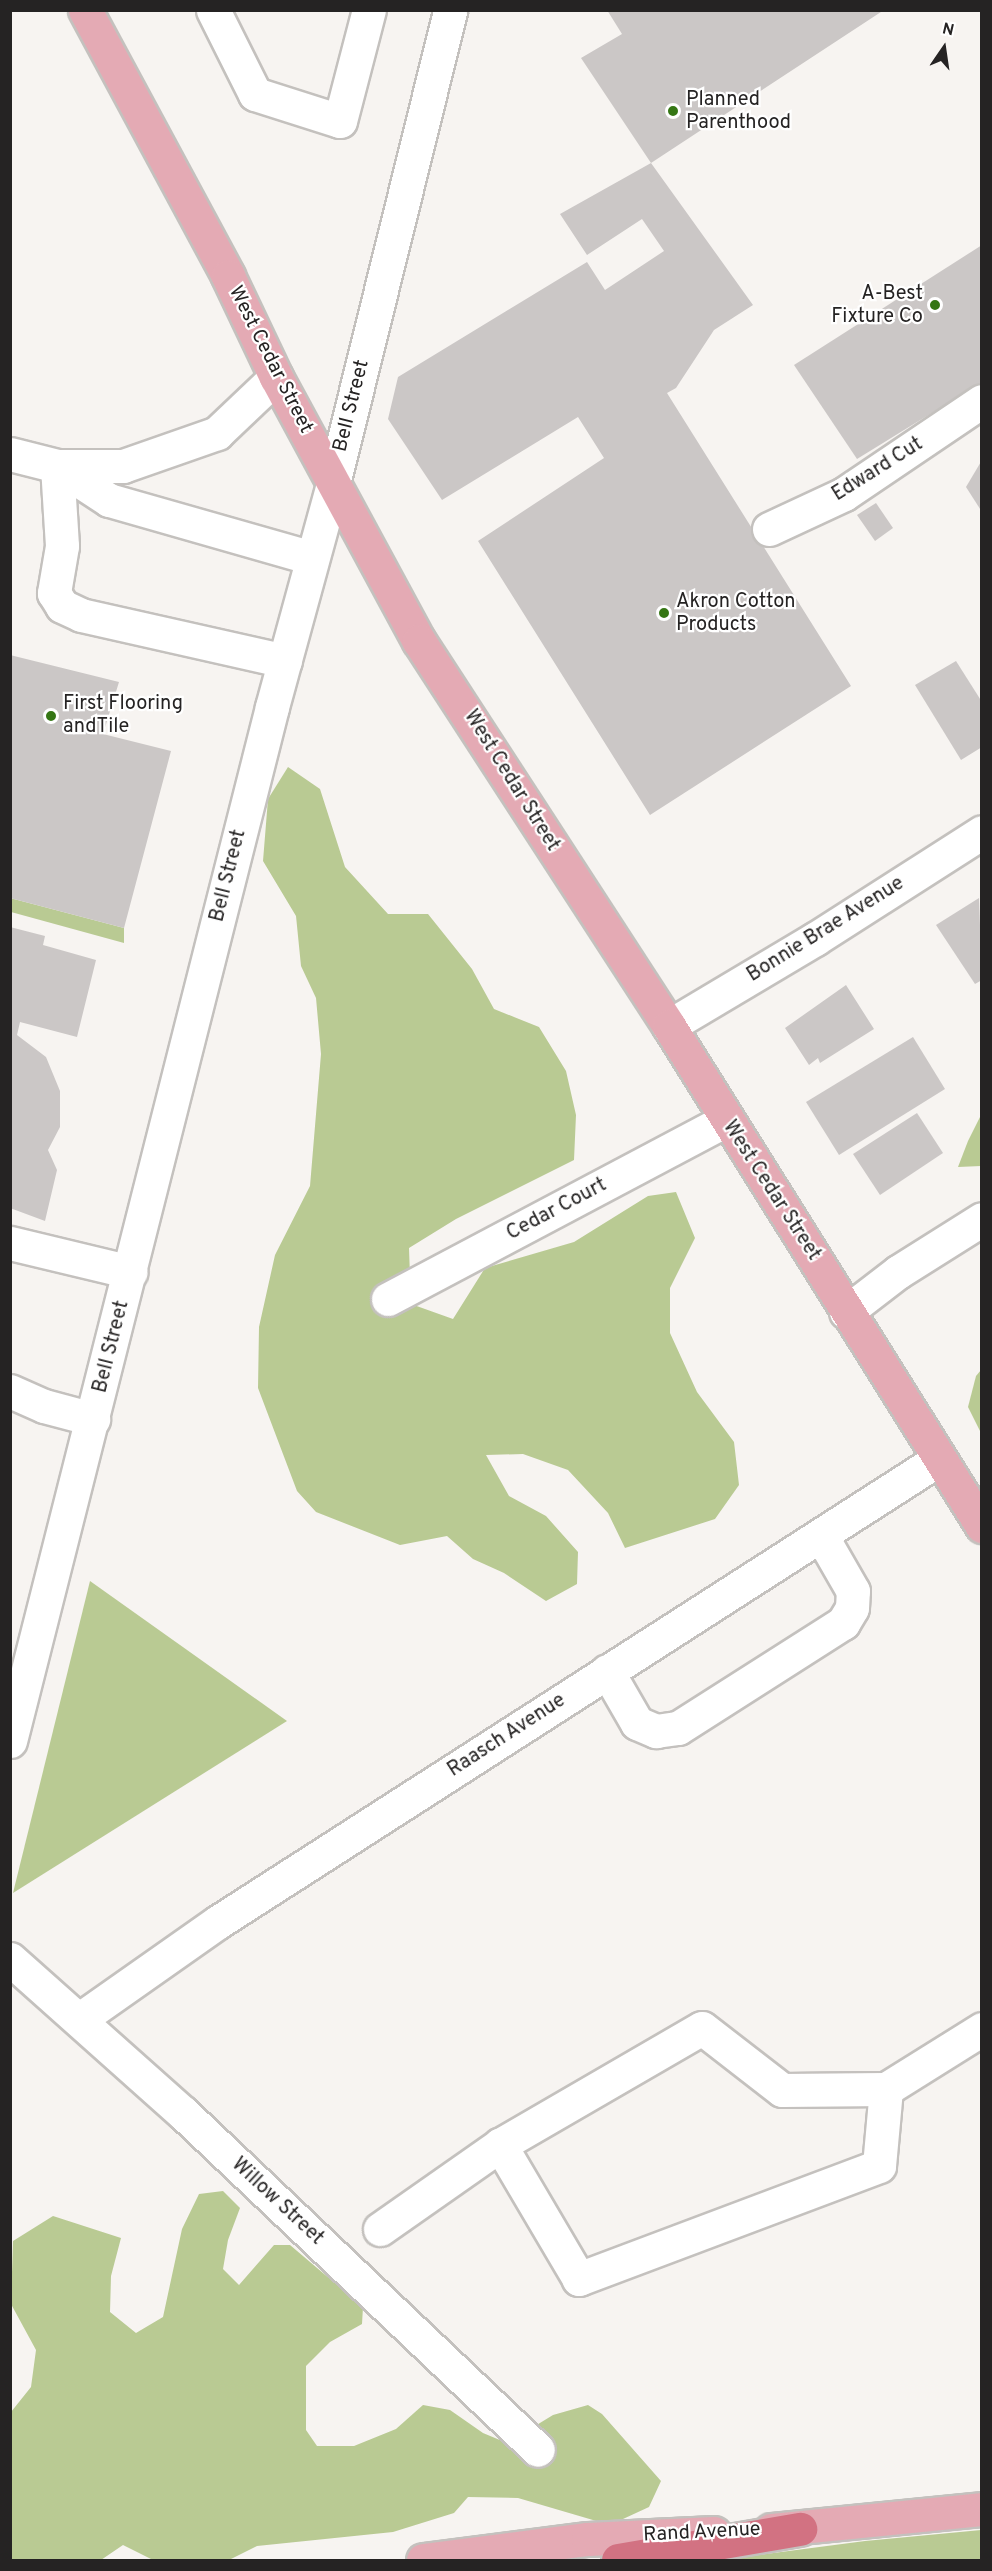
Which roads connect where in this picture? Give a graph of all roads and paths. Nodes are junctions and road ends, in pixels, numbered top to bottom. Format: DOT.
graph roads {
  1 [pos="85,10"];
  2 [pos="213,10"];
  3 [pos="369,10"];
  4 [pos="450,10"];
  5 [pos="276,377"];
  6 [pos="981,401"];
  7 [pos="10,454"];
  8 [pos="57,466"];
  9 [pos="333,484"];
  10 [pos="769,529"];
  11 [pos="312,558"];
  12 [pos="285,661"];
  13 [pos="981,832"];
  14 [pos="669,1026"];
  15 [pos="726,1120"];
  16 [pos="981,1219"];
  17 [pos="10,1243"];
  18 [pos="131,1272"];
  19 [pos="388,1299"];
  20 [pos="846,1312"];
  21 [pos="10,1391"];
  22 [pos="93,1419"];
  23 [pos="939,1459"];
  24 [pos="981,1526"];
  25 [pos="822,1537"];
  26 [pos="607,1671"];
  27 [pos="10,1741"];
  28 [pos="10,1959"];
  29 [pos="80,2019"];
  30 [pos="981,2029"];
  31 [pos="886,2089"];
  32 [pos="500,2145"];
  33 [pos="380,2229"];
  34 [pos="538,2450"];
  35 [pos="981,2509"];
  36 [pos="800,2529"];
  37 [pos="423,2560"];
  38 [pos="618,2560"];
  1 -- 5 [label="main road, West Cedar Street"];
  2 -- 3 [label="street"];
  4 -- 9 [label="street, Bell Street"];
  5 -- 8 [label="street"];
  5 -- 9 [label="main road, West Cedar Street"];
  6 -- 10 [label="street, Edward Cut"];
  7 -- 8 [label="street"];
  8 -- 11 [label="street"];
  8 -- 12 [label="street"];
  9 -- 11 [label="street, Bell Street"];
  9 -- 14 [label="main road, West Cedar Street"];
  11 -- 12 [label="street, Bell Street"];
  12 -- 18 [label="street, Bell Street"];
  13 -- 14 [label="street, Bonnie Brae Avenue"];
  14 -- 15 [label="main road, West Cedar Street"];
  15 -- 19 [label="street, Cedar Court"];
  15 -- 20 [label="main road, West Cedar Street"];
  16 -- 20 [label="street"];
  17 -- 18 [label="street"];
  18 -- 22 [label="street, Bell Street"];
  20 -- 23 [label="main road, West Cedar Street"];
  21 -- 22 [label="street"];
  22 -- 27 [label="street, Bell Street"];
  23 -- 24 [label="main road, West Cedar Street"];
  23 -- 25 [label="street, Raasch Avenue"];
  25 -- 26 [label="street, Raasch Avenue"];
  25 -- 26 [label="street"];
  26 -- 29 [label="street, Raasch Avenue"];
  28 -- 29 [label="street, Willow Street"];
  29 -- 34 [label="street, Willow Street"];
  30 -- 31 [label="street"];
  31 -- 32 [label="street"];
  31 -- 32 [label="street"];
  32 -- 33 [label="street"];
  35 -- 36 [label="main road, Rand Avenue"];
  36 -- 37 [label="main road, Rand Avenue"];
  36 -- 38 [label="highway"];
}
